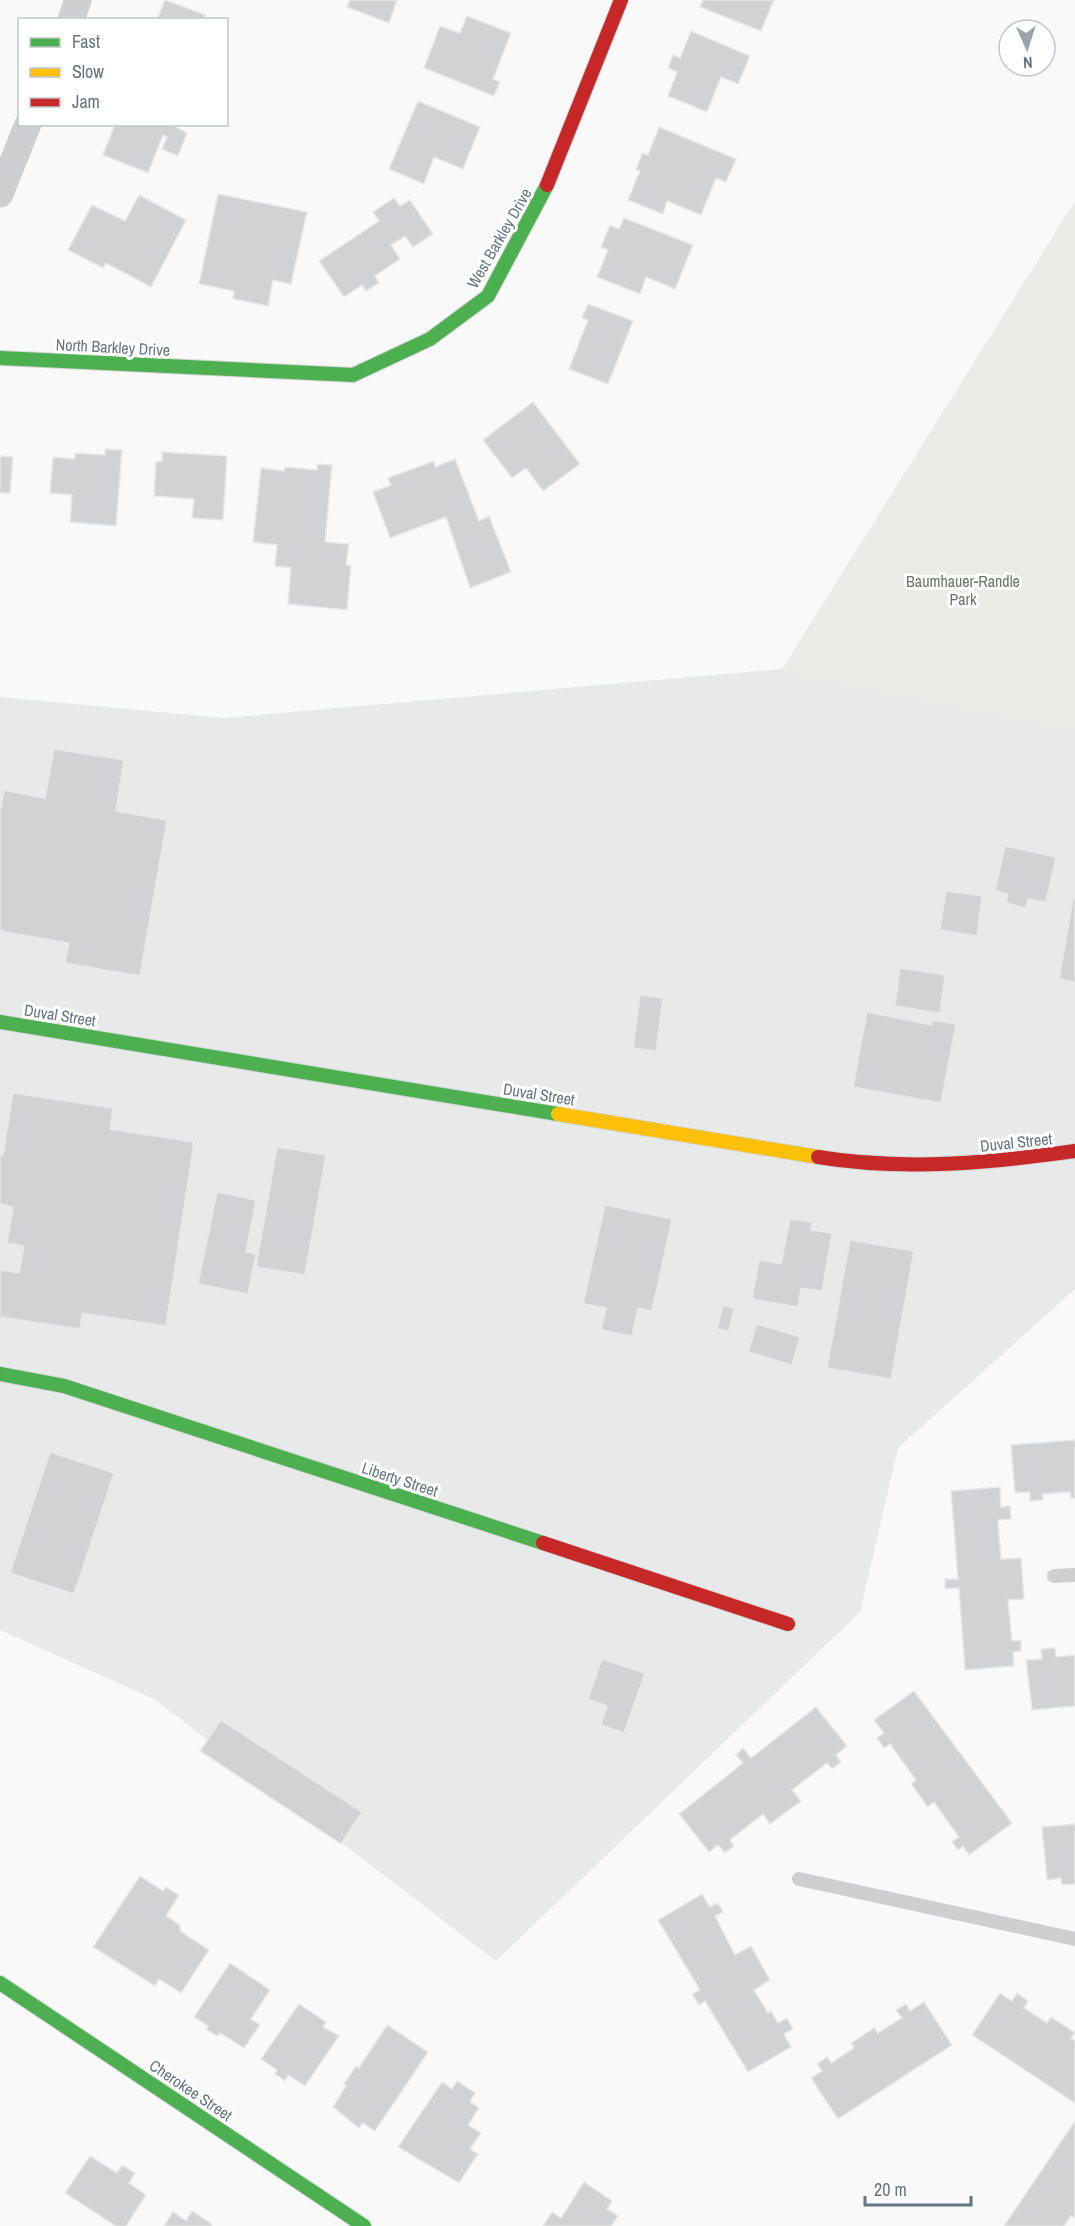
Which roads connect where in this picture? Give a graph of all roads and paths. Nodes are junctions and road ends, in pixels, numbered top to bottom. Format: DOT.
graph roads {
  1 [pos="78,0"];
  2 [pos="621,0"];
  3 [pos="72,18"];
  4 [pos="27,126"];
  5 [pos="0,194"];
  6 [pos="0,358"];
  7 [pos="224,369"];
  8 [pos="0,1022"];
  9 [pos="1075,1151"];
  10 [pos="0,1374"];
  11 [pos="1075,1575"];
  12 [pos="1054,1576"];
  13 [pos="788,1624"];
  14 [pos="800,1879"];
  15 [pos="1075,1939"];
  16 [pos="0,1983"];
  17 [pos="364,2226"];
  1 -- 3 [label="street"];
  2 -- 7 [label="street, West Barkley Drive"];
  4 -- 5 [label="street"];
  6 -- 7 [label="street, North Barkley Drive"];
  8 -- 9 [label="street, Duval Street"];
  10 -- 13 [label="street, Liberty Street"];
  11 -- 12 [label="lane"];
  14 -- 15 [label="lane"];
  16 -- 17 [label="street, Cherokee Street"];
}
